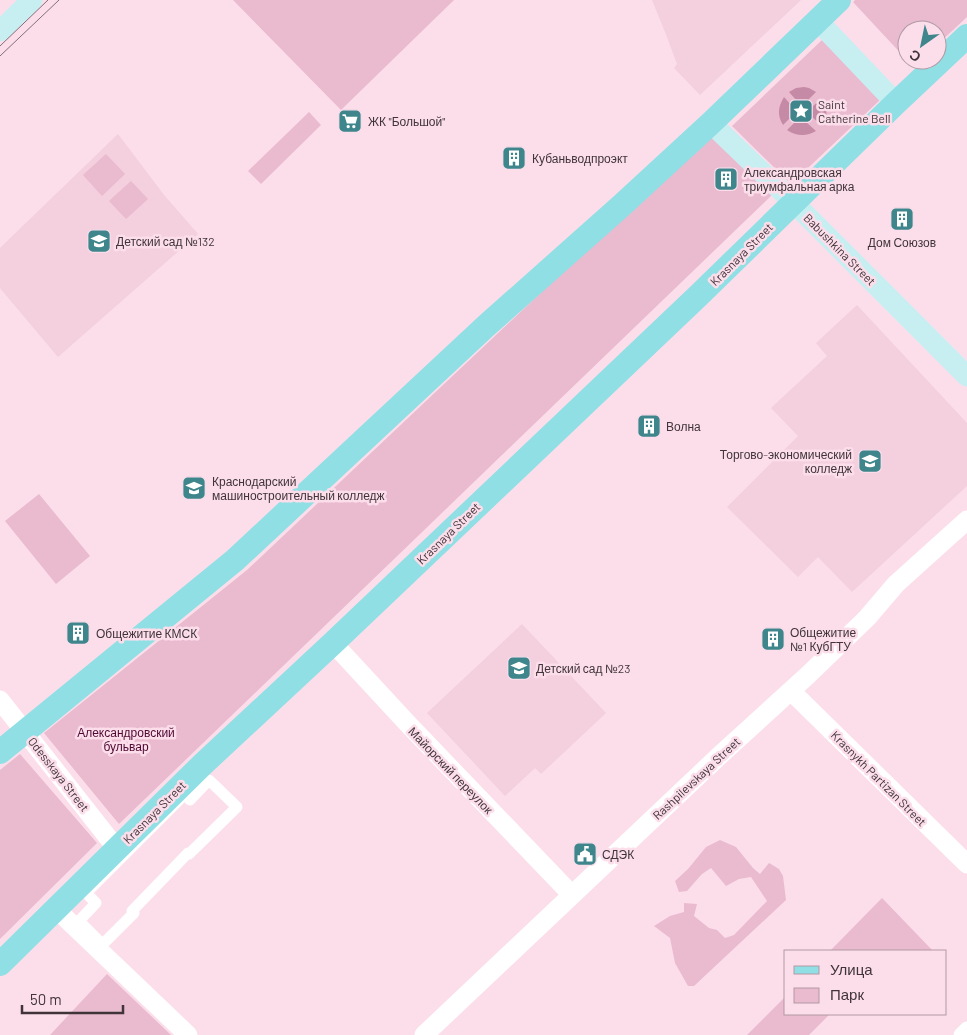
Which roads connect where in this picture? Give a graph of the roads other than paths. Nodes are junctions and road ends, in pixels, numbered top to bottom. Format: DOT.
graph roads {
  1 [pos="32,0"];
  2 [pos="839,0"];
  3 [pos="818,21"];
  4 [pos="0,31"];
  5 [pos="967,36"];
  6 [pos="896,103"];
  7 [pos="711,123"];
  8 [pos="793,202"];
  9 [pos="967,376"];
  10 [pos="967,520"];
  11 [pos="332,643"];
  12 [pos="791,691"];
  13 [pos="0,700"];
  14 [pos="26,732"];
  15 [pos="0,752"];
  16 [pos="117,849"];
  17 [pos="967,864"];
  18 [pos="572,896"];
  19 [pos="56,909"];
  20 [pos="105,942"];
  21 [pos="0,964"];
  22 [pos="967,1029"];
  23 [pos="188,1035"];
  24 [pos="424,1035"];
  25 [pos="960,1035"];
  1 -- 4 [label="main road"];
  2 -- 3 [label="main road"];
  3 -- 6 [label="main road"];
  3 -- 7 [label="main road"];
  5 -- 6 [label="main road, Krasnaya Street"];
  6 -- 8 [label="main road, Krasnaya Street"];
  7 -- 8 [label="main road, Babushkina Street"];
  7 -- 14 [label="main road"];
  8 -- 9 [label="main road, Babushkina Street"];
  8 -- 11 [label="main road, Krasnaya Street"];
  10 -- 12 [label="street, Rashpilevskaya Street"];
  11 -- 16 [label="main road, Krasnaya Street"];
  11 -- 18 [label="street, Майорский переулок"];
  12 -- 17 [label="street, Krasnykh Partizan Street"];
  12 -- 18 [label="street, Rashpilevskaya Street"];
  13 -- 14 [label="street, Odesskaya Street"];
  14 -- 15 [label="main road"];
  14 -- 16 [label="street, Odesskaya Street"];
  16 -- 19 [label="main road, Krasnaya Street"];
  18 -- 24 [label="street, Rashpilevskaya Street"];
  19 -- 21 [label="main road, Krasnaya Street"];
  19 -- 23 [label="street"];
  20 -- 20 [label="street, Krasnaya Street"];
  22 -- 25 [label="street"];
}
